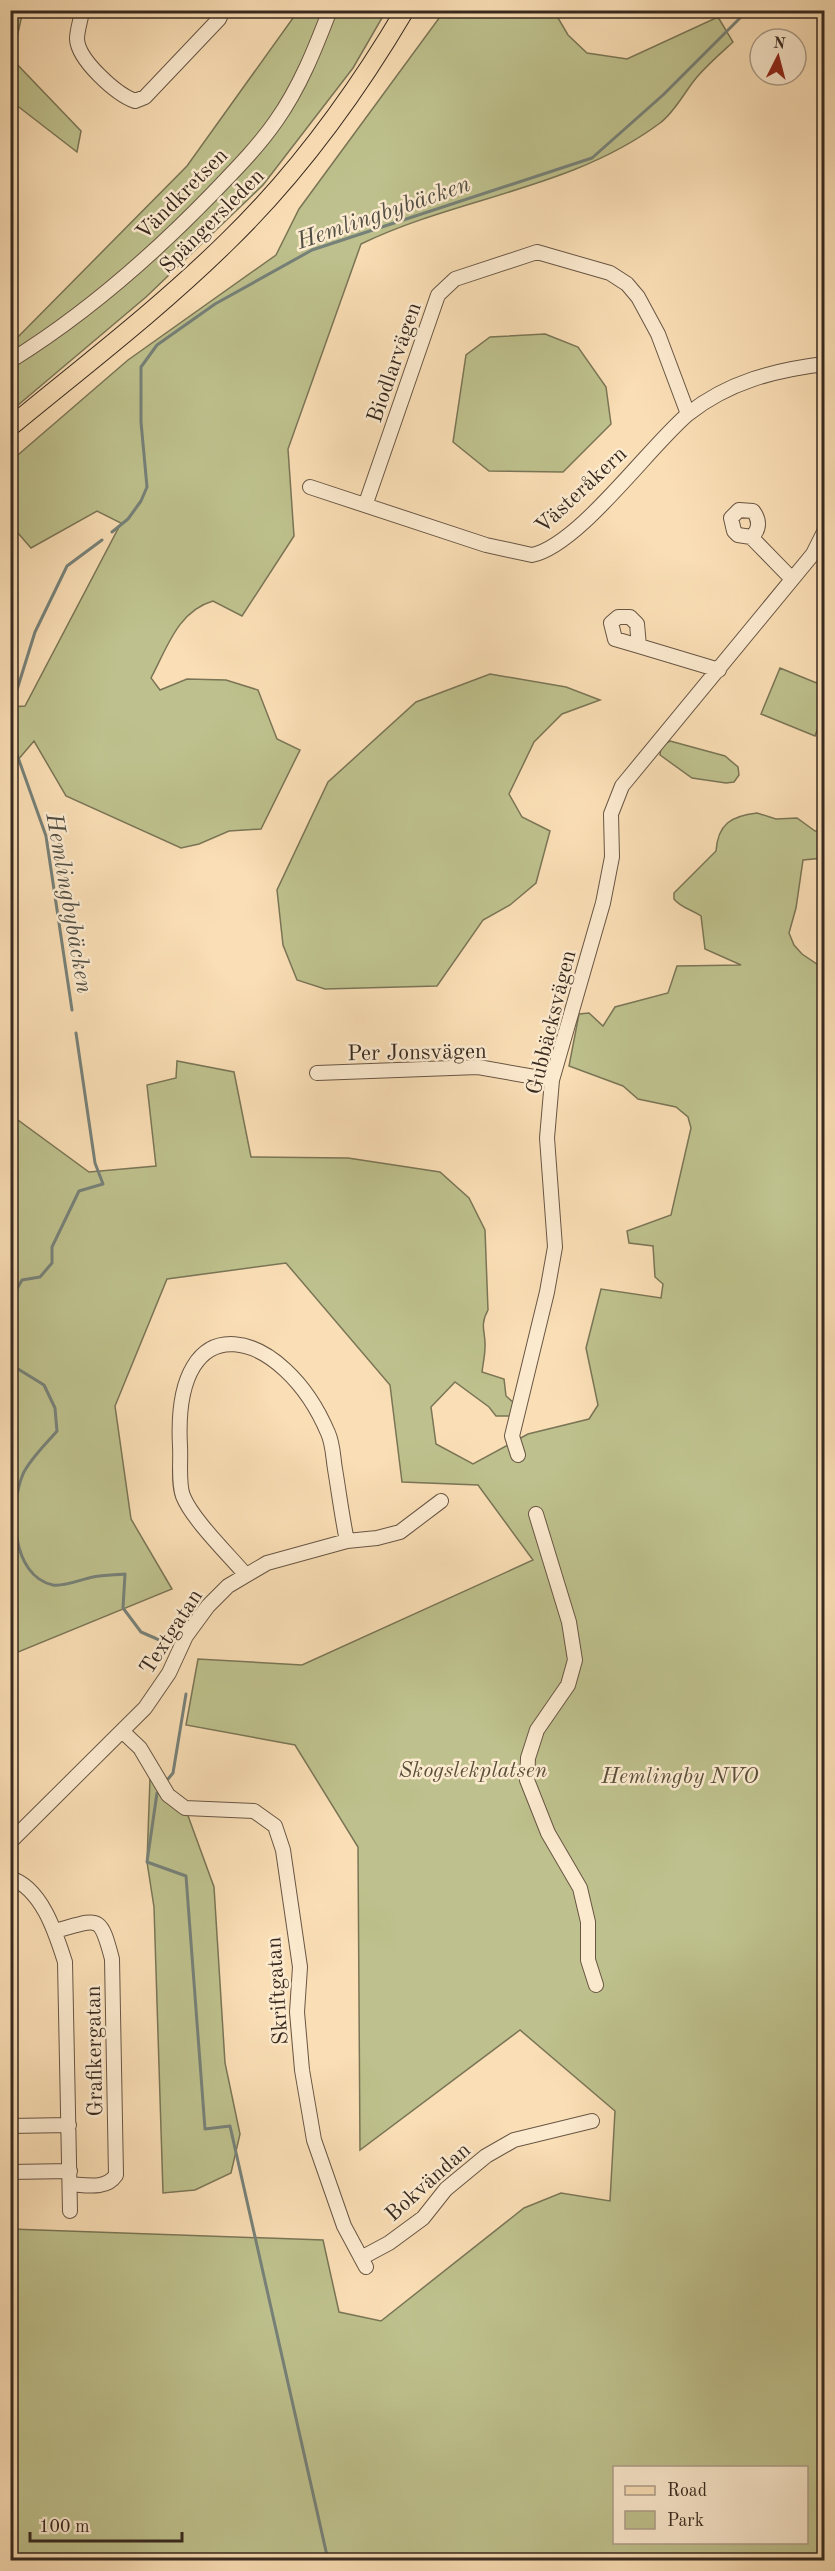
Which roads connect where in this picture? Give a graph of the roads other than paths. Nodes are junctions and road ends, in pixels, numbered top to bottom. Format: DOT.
graph roads {
  1 [pos="82,10"];
  2 [pos="223,10"];
  3 [pos="330,10"];
  4 [pos="405,10"];
  5 [pos="10,361"];
  6 [pos="825,364"];
  7 [pos="688,414"];
  8 [pos="10,427"];
  9 [pos="310,487"];
  10 [pos="366,503"];
  11 [pos="825,532"];
  12 [pos="751,537"];
  13 [pos="819,555"];
  14 [pos="792,579"];
  15 [pos="639,646"];
  16 [pos="719,670"];
  17 [pos="317,1073"];
  18 [pos="552,1080"];
  19 [pos="518,1455"];
  20 [pos="441,1501"];
  21 [pos="536,1514"];
  22 [pos="347,1541"];
  23 [pos="245,1574"];
  24 [pos="122,1731"];
  25 [pos="10,1842"];
  26 [pos="10,1878"];
  27 [pos="55,1931"];
  28 [pos="596,1985"];
  29 [pos="592,2121"];
  30 [pos="69,2125"];
  31 [pos="10,2126"];
  32 [pos="10,2172"];
  33 [pos="70,2178"];
  34 [pos="70,2211"];
  35 [pos="364,2262"];
  1 -- 2 [label="street"];
  3 -- 5 [label="street, Vändkretsen"];
  4 -- 8 [label="main road, Spängersleden"];
  6 -- 7 [label="street, Västeråkern"];
  7 -- 10 [label="street, Västeråkern"];
  7 -- 10 [label="street, Biodlarvägen"];
  9 -- 10 [label="street, Västeråkern"];
  11 -- 13 [label="street, Gubbäcksvägen"];
  12 -- 14 [label="street"];
  13 -- 14 [label="street, Gubbäcksvägen"];
  14 -- 16 [label="street, Gubbäcksvägen"];
  15 -- 16 [label="street"];
  16 -- 18 [label="street, Gubbäcksvägen"];
  17 -- 18 [label="street, Per Jonsvägen"];
  18 -- 19 [label="street, Gubbäcksvägen"];
  20 -- 22 [label="street, Textgatan"];
  21 -- 28 [label="street"];
  22 -- 23 [label="street, Textgatan"];
  22 -- 23 [label="street"];
  23 -- 24 [label="street, Textgatan"];
  24 -- 25 [label="street, Textgatan"];
  24 -- 35 [label="street, Skriftgatan"];
  26 -- 27 [label="street, Grafikergatan"];
  27 -- 30 [label="street, Grafikergatan"];
  27 -- 33 [label="street, Grafikergatan"];
  29 -- 35 [label="street, Bokvändan"];
  30 -- 31 [label="street"];
  30 -- 33 [label="street, Grafikergatan"];
  32 -- 33 [label="street"];
  33 -- 34 [label="street, Grafikergatan"];
}
